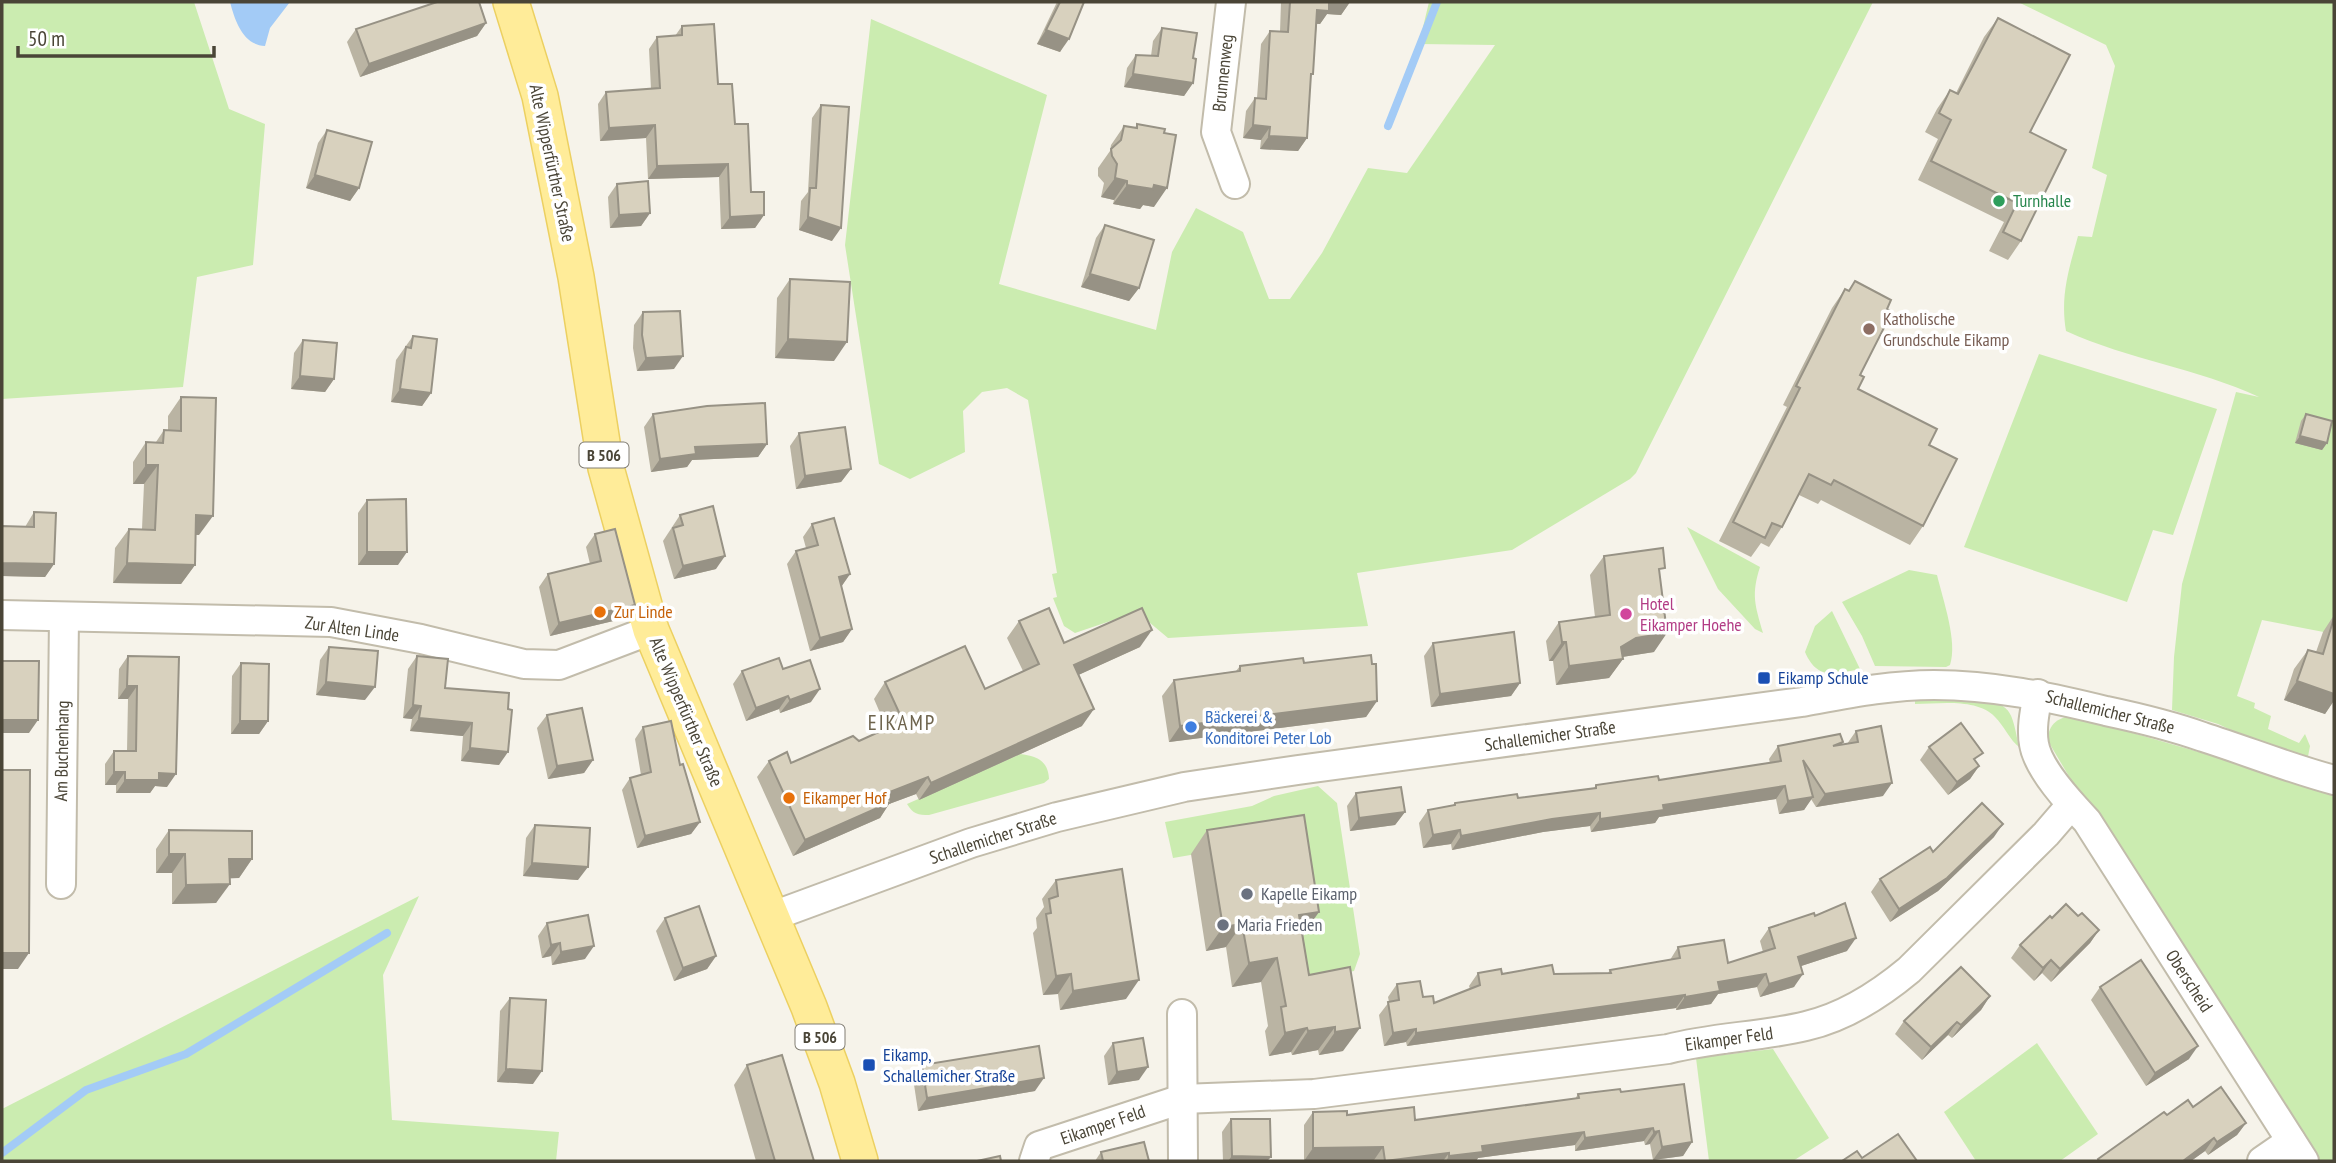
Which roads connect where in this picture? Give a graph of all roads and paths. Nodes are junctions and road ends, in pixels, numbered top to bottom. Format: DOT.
graph roads {
  1 [pos="511,2"];
  2 [pos="1231,2"];
  3 [pos="1235,184"];
  4 [pos="2,615"];
  5 [pos="64,617"];
  6 [pos="651,629"];
  7 [pos="2038,694"];
  8 [pos="2334,780"];
  9 [pos="2071,804"];
  10 [pos="61,884"];
  11 [pos="773,916"];
  12 [pos="1182,1014"];
  13 [pos="1182,1099"];
  14 [pos="2298,1151"];
  15 [pos="860,1161"];
  16 [pos="1034,1161"];
  17 [pos="1183,1161"];
  18 [pos="2262,1161"];
  1 -- 6 [label="main road, Alte Wipperfürther Straße / B 506"];
  2 -- 3 [label="street, Brunnenweg"];
  4 -- 5 [label="street, Zur Alten Linde"];
  5 -- 6 [label="street, Zur Alten Linde"];
  5 -- 10 [label="street, Am Buchenhang"];
  6 -- 11 [label="main road, Alte Wipperfürther Straße / B 506"];
  7 -- 8 [label="street, Schallemicher Straße"];
  7 -- 9 [label="street"];
  7 -- 11 [label="street, Schallemicher Straße"];
  9 -- 13 [label="street, Eikamper Feld"];
  9 -- 14 [label="street, Oberscheid"];
  11 -- 15 [label="main road, Alte Wipperfürther Straße / B 506"];
  12 -- 13 [label="street"];
  13 -- 16 [label="street, Eikamper Feld"];
  13 -- 17 [label="street"];
  14 -- 18 [label="street"];
}
